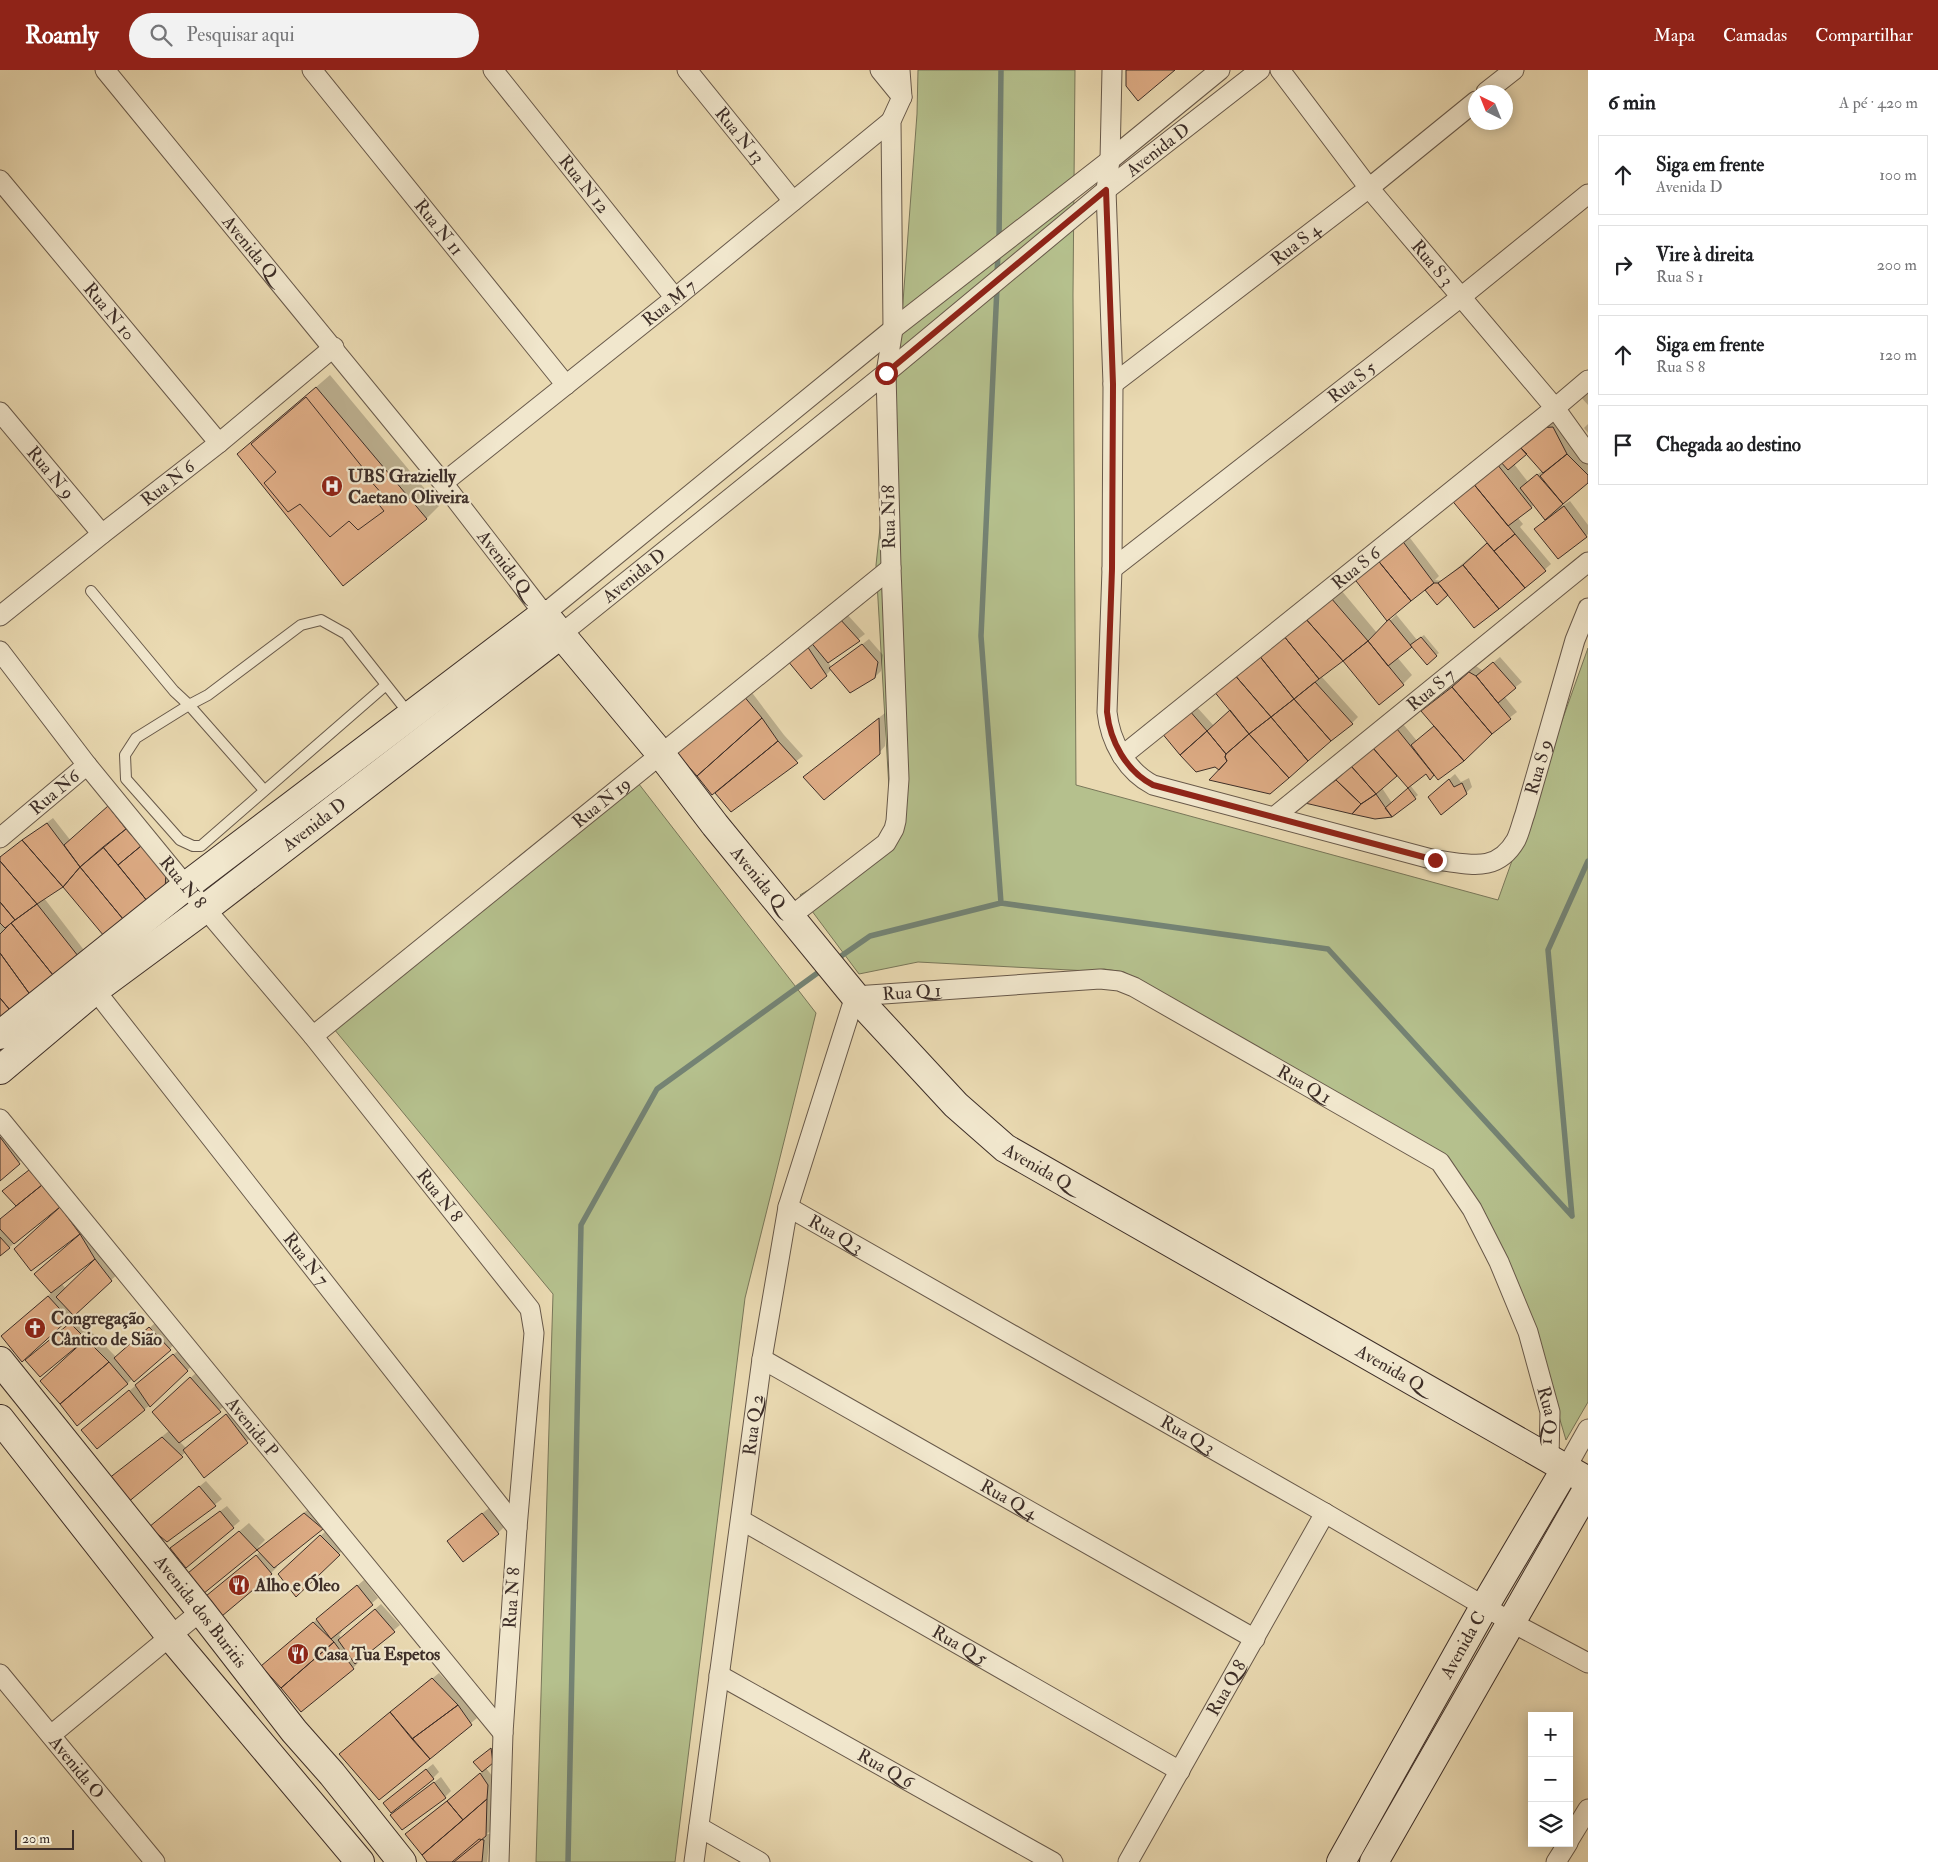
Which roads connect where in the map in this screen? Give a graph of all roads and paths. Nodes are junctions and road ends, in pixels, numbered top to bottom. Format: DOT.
graph roads {
  1 [pos="105,70"];
  2 [pos="312,70"];
  3 [pos="493,70"];
  4 [pos="687,70"];
  5 [pos="880,70"];
  6 [pos="900,70"];
  7 [pos="1112,70"];
  8 [pos="1220,70"];
  9 [pos="1260,70"];
  10 [pos="1280,70"];
  11 [pos="1514,70"];
  12 [pos="1495,85"];
  13 [pos="902,97"];
  14 [pos="1468,108"];
  15 [pos="892,121"];
  16 [pos="1110,160"];
  17 [pos="0,180"];
  18 [pos="1369,188"];
  19 [pos="1106,190"];
  20 [pos="1588,194"];
  21 [pos="794,201"];
  22 [pos="1461,297"];
  23 [pos="675,298"];
  24 [pos="893,329"];
  25 [pos="334,347"];
  26 [pos="886,373"];
  27 [pos="1588,380"];
  28 [pos="1113,384"];
  29 [pos="566,385"];
  30 [pos="1555,408"];
  31 [pos="0,412"];
  32 [pos="219,443"];
  33 [pos="1588,454"];
  34 [pos="443,483"];
  35 [pos="102,534"];
  36 [pos="1588,562"];
  37 [pos="891,568"];
  38 [pos="1112,569"];
  39 [pos="91,591"];
  40 [pos="1588,608"];
  41 [pos="544,614"];
  42 [pos="0,616"];
  43 [pos="560,635"];
  44 [pos="0,652"];
  45 [pos="386,685"];
  46 [pos="189,705"];
  47 [pos="410,716"];
  48 [pos="660,753"];
  49 [pos="1122,756"];
  50 [pos="87,765"];
  51 [pos="264,790"];
  52 [pos="1274,817"];
  53 [pos="0,838"];
  54 [pos="186,886"];
  55 [pos="206,908"];
  56 [pos="791,916"];
  57 [pos="95,990"];
  58 [pos="855,996"];
  59 [pos="0,1035"];
  60 [pos="312,1036"];
  61 [pos="0,1070"];
  62 [pos="0,1120"];
  63 [pos="788,1207"];
  64 [pos="762,1359"];
  65 [pos="0,1361"];
  66 [pos="0,1420"];
  67 [pos="1588,1429"];
  68 [pos="1567,1469"];
  69 [pos="1588,1488"];
  70 [pos="1325,1513"];
  71 [pos="740,1520"];
  72 [pos="517,1528"];
  73 [pos="1484,1607"];
  74 [pos="201,1611"];
  75 [pos="1511,1622"];
  76 [pos="171,1637"];
  77 [pos="1255,1639"];
  78 [pos="1588,1663"];
  79 [pos="0,1674"];
  80 [pos="719,1675"];
  81 [pos="503,1733"];
  82 [pos="50,1735"];
  83 [pos="1180,1771"];
  84 [pos="1588,1809"];
  85 [pos="699,1827"];
  86 [pos="1573,1834"];
  87 [pos="1565,1847"];
  88 [pos="155,1862"];
  89 [pos="360,1862"];
  90 [pos="402,1862"];
  91 [pos="499,1862"];
  92 [pos="694,1862"];
  93 [pos="760,1862"];
  94 [pos="1053,1862"];
  95 [pos="1128,1862"];
  96 [pos="1341,1862"];
  97 [pos="1374,1862"];
  98 [pos="1556,1862"];
  1 -- 25 [label="street, Avenida Q"];
  2 -- 29 [label="street, Rua N 11"];
  3 -- 23 [label="street, Rua N 12"];
  4 -- 21 [label="street, Rua N 13"];
  5 -- 13 [label="street"];
  6 -- 13 [label="street, Rua N18"];
  7 -- 16 [label="street, Rua S 9"];
  8 -- 16 [label="street, Avenida D"];
  9 -- 19 [label="street, Avenida D"];
  10 -- 18 [label="street, Rua S 3"];
  11 -- 12 [label="street"];
  13 -- 15 [label="street, Rua N18"];
  14 -- 18 [label="street, Rua S 4"];
  15 -- 21 [label="street, Rua M 7"];
  15 -- 24 [label="street, Rua N18"];
  16 -- 19 [label="street, Rua S 9"];
  16 -- 24 [label="street, Avenida D"];
  17 -- 32 [label="street, Rua N 10"];
  18 -- 22 [label="street, Rua S 3"];
  18 -- 28 [label="street, Rua S 4"];
  19 -- 26 [label="street, Avenida D"];
  19 -- 28 [label="street, Rua S 9"];
  20 -- 22 [label="street, Rua S 5"];
  21 -- 23 [label="street, Rua M 7"];
  22 -- 30 [label="street, Rua S 3"];
  22 -- 38 [label="street, Rua S 5"];
  23 -- 29 [label="street, Rua M 7"];
  24 -- 26 [label="street, Rua N18"];
  24 -- 41 [label="street, Avenida D"];
  25 -- 32 [label="street, Rua N 6"];
  25 -- 34 [label="street, Avenida Q"];
  26 -- 37 [label="street, Rua N18"];
  26 -- 43 [label="street, Avenida D"];
  27 -- 30 [label="street, Rua S 6"];
  28 -- 38 [label="street, Rua S 9"];
  29 -- 34 [label="street, Rua M 7"];
  30 -- 33 [label="street, Rua S 3"];
  30 -- 49 [label="street, Rua S 6"];
  31 -- 35 [label="street, Rua N 9"];
  32 -- 35 [label="street, Rua N 6"];
  34 -- 41 [label="street, Avenida Q"];
  35 -- 42 [label="street, Rua N 6"];
  36 -- 52 [label="street, Rua S 7"];
  37 -- 48 [label="street, Rua N 19"];
  37 -- 56 [label="street, Rua N18"];
  38 -- 49 [label="street, Rua S 9"];
  39 -- 46 [label="lane"];
  40 -- 52 [label="street, Rua S 9"];
  41 -- 43 [label="street, Avenida Q"];
  41 -- 47 [label="street, Avenida D"];
  43 -- 48 [label="street, Avenida Q"];
  43 -- 55 [label="street, Avenida D"];
  44 -- 50 [label="street, Rua N 8"];
  45 -- 46 [label="lane"];
  45 -- 47 [label="lane"];
  45 -- 51 [label="lane"];
  46 -- 51 [label="lane"];
  46 -- 51 [label="lane"];
  47 -- 54 [label="street, Avenida D"];
  48 -- 56 [label="street, Avenida Q"];
  48 -- 60 [label="street, Rua N 19"];
  49 -- 52 [label="street, Rua S 9"];
  50 -- 53 [label="street, Rua N6"];
  50 -- 54 [label="street, Rua N 8"];
  54 -- 55 [label="street, Rua N 8"];
  54 -- 59 [label="street, Avenida D"];
  55 -- 57 [label="street, Avenida D"];
  55 -- 60 [label="street, Rua N 8"];
  56 -- 58 [label="street, Avenida Q"];
  57 -- 61 [label="street, Avenida D"];
  57 -- 72 [label="street, Rua N 7"];
  58 -- 63 [label="street, Rua Q 2"];
  58 -- 68 [label="street, Avenida Q"];
  58 -- 68 [label="street, Rua Q 1"];
  60 -- 72 [label="street, Rua N 8"];
  62 -- 81 [label="street, Avenida P"];
  63 -- 64 [label="street, Rua Q 2"];
  63 -- 70 [label="street, Rua Q 3"];
  64 -- 71 [label="street, Rua Q 2"];
  64 -- 77 [label="street, Rua Q 4"];
  65 -- 74 [label="street, Avenida dos Buritis"];
  66 -- 76 [label="street, Avenida dos Buritis"];
  67 -- 68 [label="street, Avenida C"];
  68 -- 73 [label="street, Avenida C"];
  69 -- 75 [label="street, Avenida C"];
  70 -- 73 [label="street, Rua Q 3"];
  70 -- 77 [label="street, Rua Q 8"];
  71 -- 80 [label="street, Rua Q 2"];
  71 -- 83 [label="street, Rua Q 5"];
  72 -- 81 [label="street, Rua N 8"];
  73 -- 75 [label="street, Rua Q 3"];
  73 -- 96 [label="street, Avenida C"];
  74 -- 76 [label="street"];
  74 -- 90 [label="street, Avenida dos Buritis"];
  75 -- 78 [label="street, Rua Q 3"];
  75 -- 97 [label="street, Avenida C"];
  76 -- 82 [label="street"];
  76 -- 89 [label="street, Avenida dos Buritis"];
  77 -- 83 [label="street, Rua Q 8"];
  79 -- 82 [label="street, Avenida O"];
  80 -- 85 [label="street, Rua Q 2"];
  80 -- 94 [label="street, Rua Q 6"];
  81 -- 91 [label="street, Rua N 8"];
  82 -- 88 [label="street, Avenida O"];
  83 -- 95 [label="street, Rua Q 8"];
  84 -- 86 [label="street"];
  85 -- 92 [label="street, Rua Q 2"];
  85 -- 93 [label="street"];
  87 -- 98 [label="street"];
}
